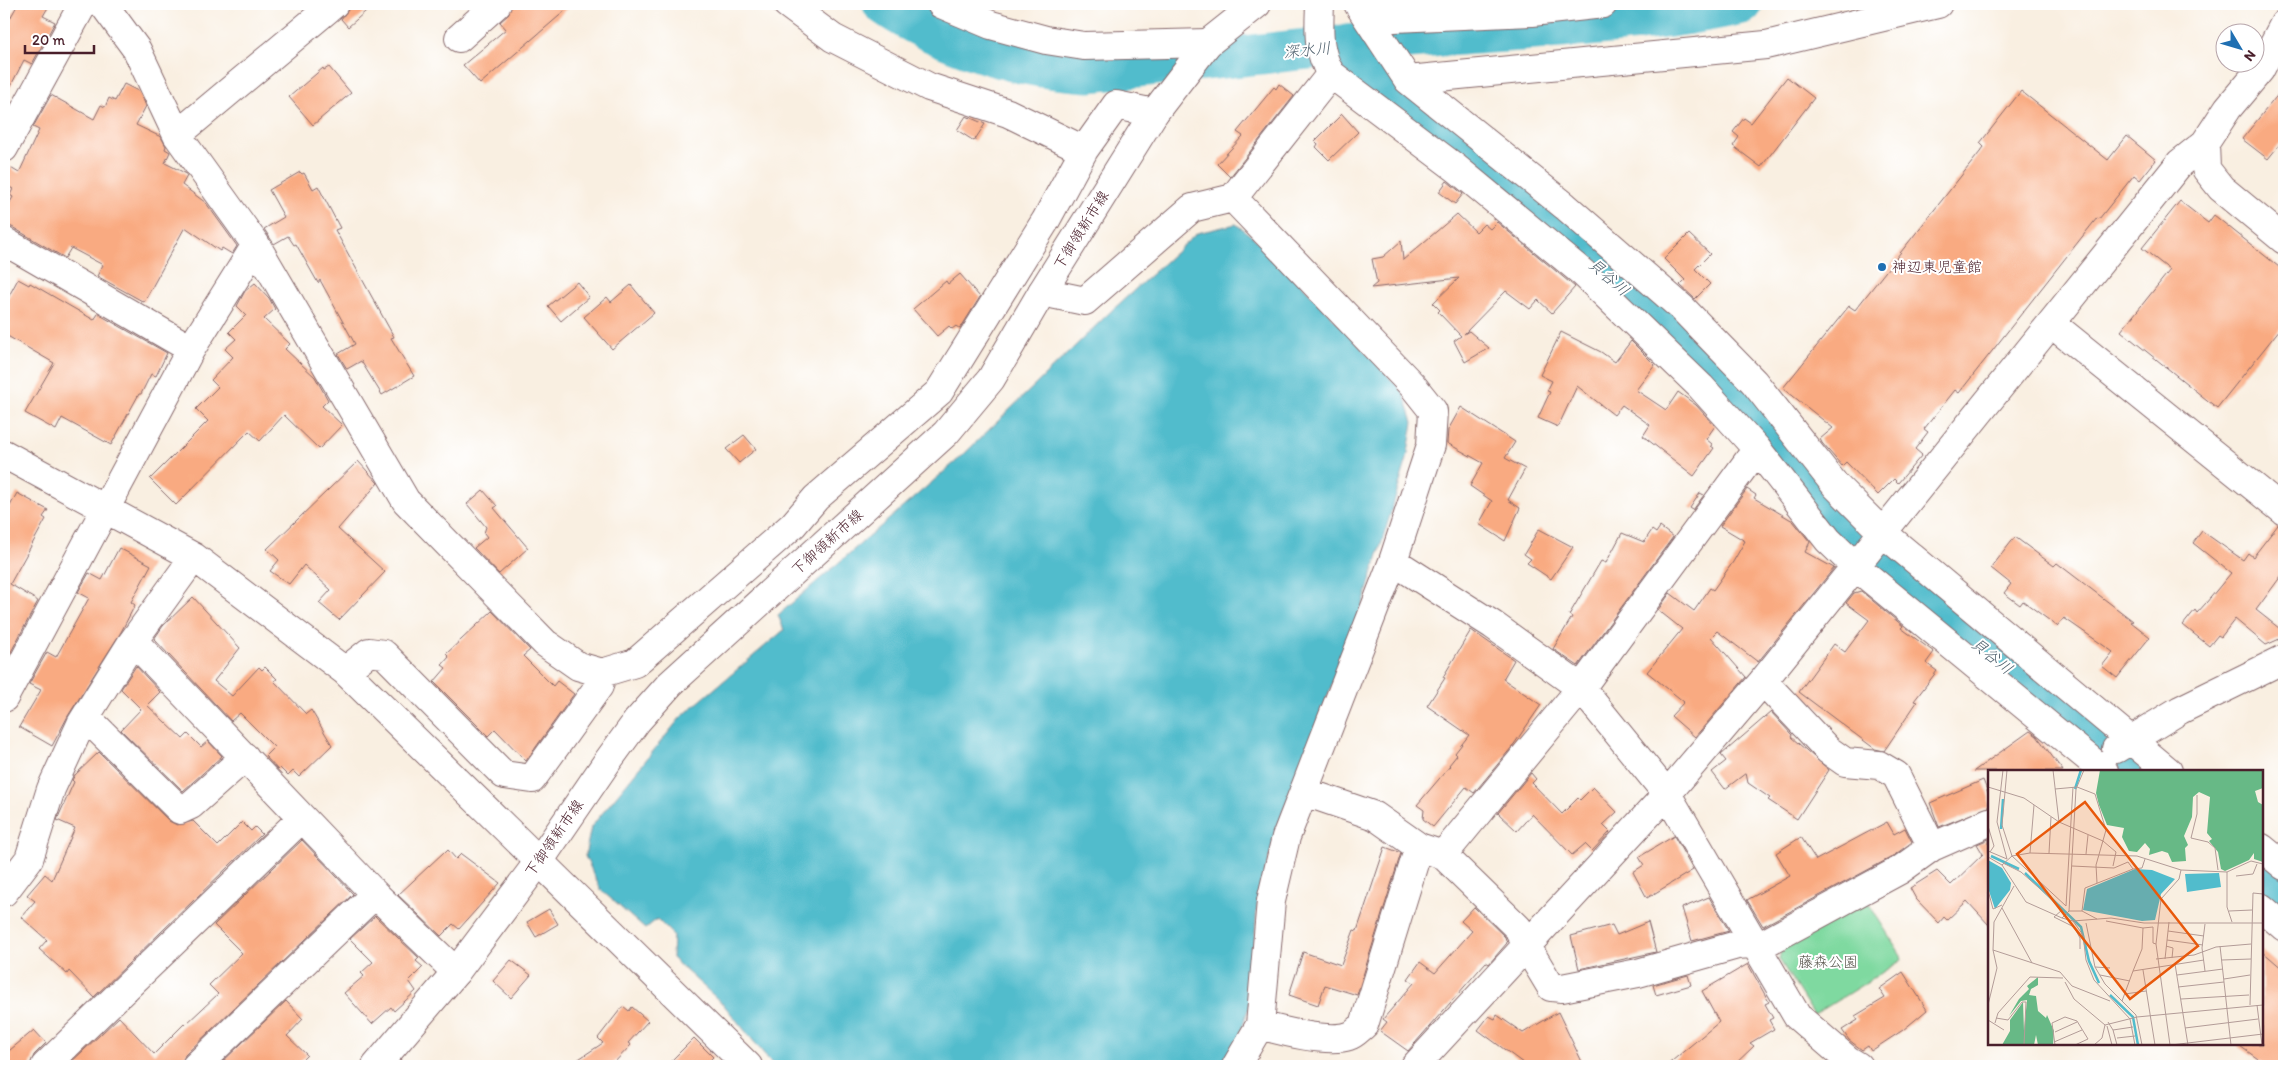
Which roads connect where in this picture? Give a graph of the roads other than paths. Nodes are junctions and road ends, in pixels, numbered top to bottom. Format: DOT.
graph roads {
  1 [pos="83,4"];
  2 [pos="103,4"];
  3 [pos="334,4"];
  4 [pos="497,4"];
  5 [pos="787,4"];
  6 [pos="941,4"];
  7 [pos="1258,4"];
  8 [pos="1320,4"];
  9 [pos="1603,4"];
  10 [pos="1938,4"];
  11 [pos="1371,11"];
  12 [pos="2284,24"];
  13 [pos="459,38"];
  14 [pos="1208,43"];
  15 [pos="1327,67"];
  16 [pos="1401,69"];
  17 [pos="1154,114"];
  18 [pos="177,135"];
  19 [pos="2205,143"];
  20 [pos="4,148"];
  21 [pos="1084,150"];
  22 [pos="1233,198"];
  23 [pos="2284,240"];
  24 [pos="4,241"];
  25 [pos="256,245"];
  26 [pos="1042,292"];
  27 [pos="2052,324"];
  28 [pos="192,349"];
  29 [pos="1757,448"];
  30 [pos="4,454"];
  31 [pos="106,510"];
  32 [pos="2284,511"];
  33 [pos="1883,533"];
  34 [pos="194,557"];
  35 [pos="1393,561"];
  36 [pos="1856,567"];
  37 [pos="131,644"];
  38 [pos="2284,661"];
  39 [pos="345,671"];
  40 [pos="602,673"];
  41 [pos="1763,681"];
  42 [pos="1581,688"];
  43 [pos="4,698"];
  44 [pos="81,724"];
  45 [pos="2130,740"];
  46 [pos="245,757"];
  47 [pos="2093,768"];
  48 [pos="2167,770"];
  49 [pos="1305,792"];
  50 [pos="1667,794"];
  51 [pos="302,818"];
  52 [pos="1988,822"];
  53 [pos="1932,847"];
  54 [pos="2263,849"];
  55 [pos="1431,851"];
  56 [pos="540,860"];
  57 [pos="2284,866"];
  58 [pos="4,892"];
  59 [pos="375,894"];
  60 [pos="2263,909"];
  61 [pos="2284,927"];
  62 [pos="1528,944"];
  63 [pos="1755,944"];
  64 [pos="456,972"];
  65 [pos="1260,1025"];
  66 [pos="45,1066"];
  67 [pos="196,1066"];
  68 [pos="376,1066"];
  69 [pos="748,1066"];
  70 [pos="1236,1066"];
  71 [pos="1415,1066"];
  72 [pos="1858,1066"];
  1 -- 20 [label="street"];
  2 -- 18 [label="street"];
  3 -- 18 [label="street"];
  4 -- 13 [label="street"];
  5 -- 21 [label="street"];
  6 -- 14 [label="street"];
  7 -- 14 [label="street, 下御領新市線"];
  8 -- 15 [label="street"];
  9 -- 11 [label="street"];
  10 -- 16 [label="street"];
  11 -- 16 [label="street"];
  12 -- 19 [label="street"];
  14 -- 17 [label="street, 下御領新市線"];
  15 -- 22 [label="street"];
  15 -- 29 [label="street"];
  16 -- 33 [label="street"];
  17 -- 21 [label="street"];
  17 -- 26 [label="street, 下御領新市線"];
  18 -- 25 [label="street"];
  19 -- 23 [label="street"];
  19 -- 27 [label="street"];
  21 -- 40 [label="street"];
  22 -- 26 [label="street"];
  22 -- 35 [label="street"];
  24 -- 28 [label="street"];
  25 -- 28 [label="street"];
  25 -- 40 [label="street"];
  26 -- 56 [label="street, 下御領新市線"];
  27 -- 32 [label="street"];
  27 -- 33 [label="street"];
  28 -- 31 [label="street"];
  29 -- 36 [label="street"];
  29 -- 42 [label="street"];
  30 -- 31 [label="street"];
  31 -- 34 [label="street"];
  31 -- 43 [label="street"];
  33 -- 36 [label="street"];
  33 -- 45 [label="street"];
  34 -- 37 [label="street"];
  34 -- 39 [label="street"];
  35 -- 42 [label="street"];
  35 -- 49 [label="street"];
  36 -- 41 [label="street"];
  36 -- 47 [label="street"];
  37 -- 44 [label="street"];
  37 -- 46 [label="street"];
  38 -- 45 [label="street"];
  39 -- 40 [label="street"];
  39 -- 56 [label="street"];
  41 -- 50 [label="street"];
  41 -- 53 [label="street"];
  42 -- 50 [label="street"];
  42 -- 55 [label="street"];
  44 -- 46 [label="street"];
  44 -- 58 [label="street"];
  45 -- 47 [label="street"];
  45 -- 48 [label="street"];
  46 -- 51 [label="street"];
  49 -- 55 [label="street"];
  49 -- 65 [label="street"];
  50 -- 62 [label="street"];
  50 -- 63 [label="street"];
  51 -- 59 [label="street"];
  51 -- 66 [label="street"];
  52 -- 53 [label="street"];
  53 -- 63 [label="street"];
  54 -- 57 [label="street"];
  55 -- 62 [label="street"];
  55 -- 65 [label="street"];
  56 -- 64 [label="street, 下御領新市線"];
  56 -- 69 [label="street"];
  59 -- 64 [label="street"];
  59 -- 67 [label="street"];
  60 -- 61 [label="street"];
  62 -- 63 [label="street"];
  62 -- 71 [label="street"];
  63 -- 72 [label="street"];
  64 -- 68 [label="street, 下御領新市線"];
  65 -- 70 [label="street"];
}
